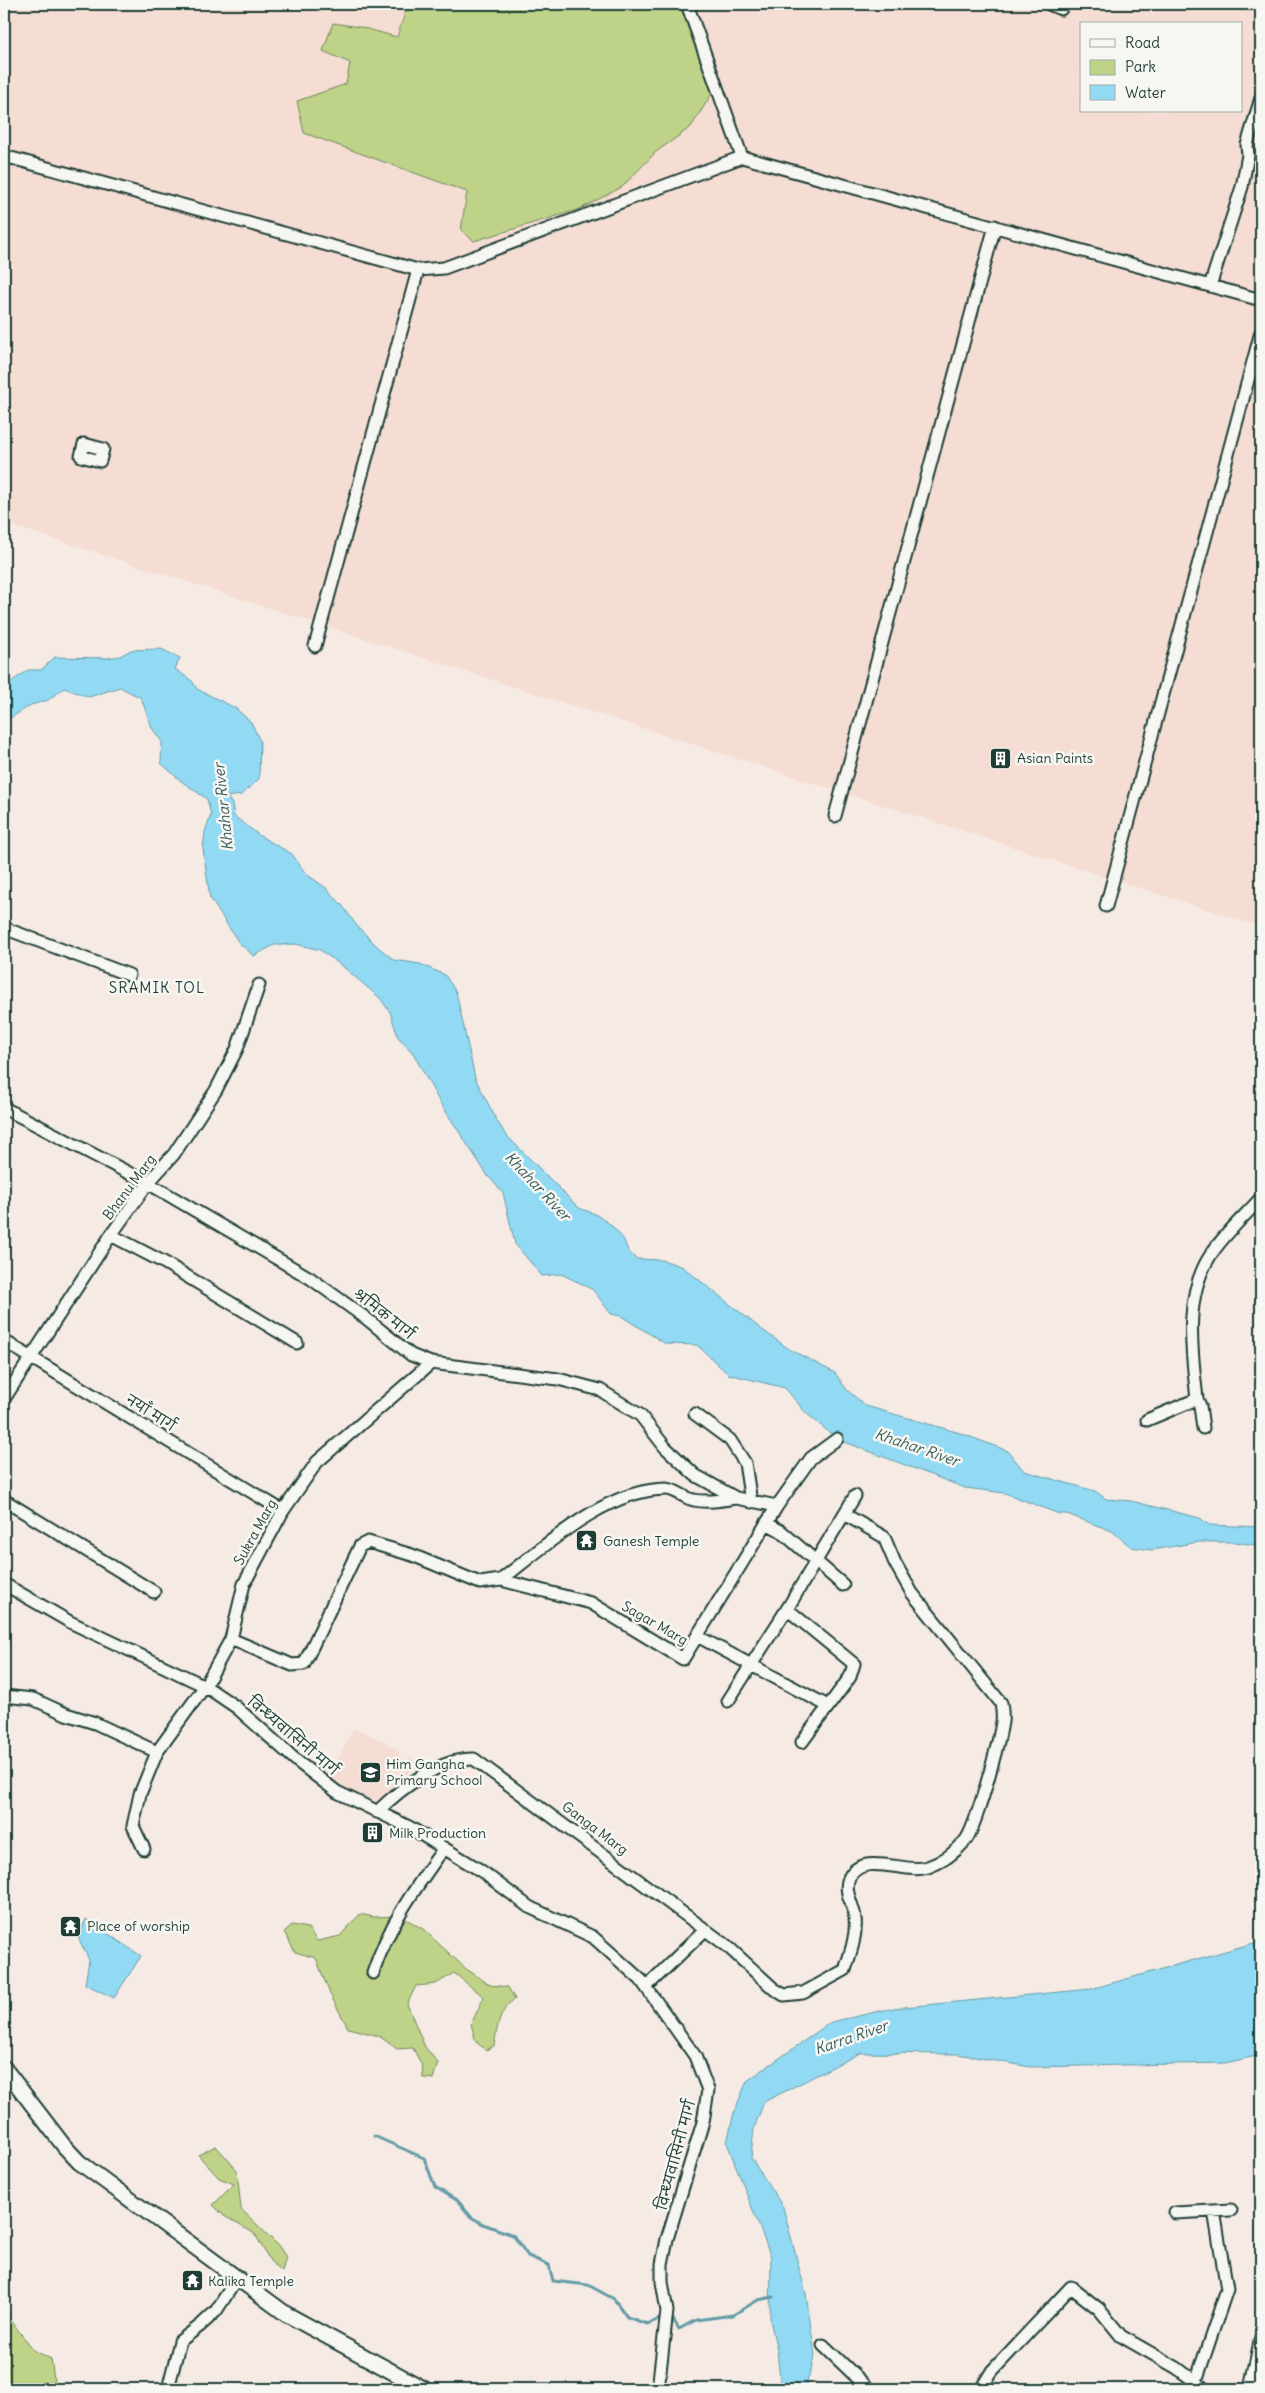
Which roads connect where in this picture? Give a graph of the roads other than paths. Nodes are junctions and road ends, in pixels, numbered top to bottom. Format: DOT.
graph roads {
  1 [pos="687,4"];
  2 [pos="1049,4"];
  3 [pos="1061,9"];
  4 [pos="1261,98"];
  5 [pos="4,156"];
  6 [pos="742,157"];
  7 [pos="995,226"];
  8 [pos="418,270"];
  9 [pos="1210,286"];
  10 [pos="1261,300"];
  11 [pos="1261,332"];
  12 [pos="314,646"];
  13 [pos="834,816"];
  14 [pos="1106,906"];
  15 [pos="4,928"];
  16 [pos="128,976"];
  17 [pos="259,985"];
  18 [pos="4,1108"];
  19 [pos="148,1183"];
  20 [pos="1261,1198"];
  21 [pos="112,1235"];
  22 [pos="4,1341"];
  23 [pos="297,1343"];
  24 [pos="32,1358"];
  25 [pos="431,1363"];
  26 [pos="4,1399"];
  27 [pos="1197,1399"];
  28 [pos="695,1414"];
  29 [pos="1146,1420"];
  30 [pos="1203,1428"];
  31 [pos="837,1439"];
  32 [pos="855,1496"];
  33 [pos="736,1498"];
  34 [pos="4,1500"];
  35 [pos="751,1502"];
  36 [pos="777,1506"];
  37 [pos="283,1511"];
  38 [pos="844,1514"];
  39 [pos="766,1523"];
  40 [pos="816,1561"];
  41 [pos="501,1580"];
  42 [pos="4,1584"];
  43 [pos="843,1585"];
  44 [pos="154,1592"];
  45 [pos="788,1609"];
  46 [pos="697,1636"];
  47 [pos="231,1639"];
  48 [pos="751,1666"];
  49 [pos="204,1686"];
  50 [pos="4,1696"];
  51 [pos="728,1701"];
  52 [pos="828,1706"];
  53 [pos="802,1742"];
  54 [pos="157,1752"];
  55 [pos="377,1812"];
  56 [pos="444,1848"];
  57 [pos="144,1849"];
  58 [pos="704,1931"];
  59 [pos="373,1973"];
  60 [pos="646,1988"];
  61 [pos="4,2068"];
  62 [pos="1231,2210"];
  63 [pos="1214,2211"];
  64 [pos="1175,2213"];
  65 [pos="238,2277"];
  66 [pos="1261,2338"];
  67 [pos="823,2345"];
  68 [pos="1196,2381"];
  69 [pos="168,2389"];
  70 [pos="424,2389"];
  71 [pos="658,2389"];
  72 [pos="869,2389"];
  73 [pos="981,2389"];
  74 [pos="1205,2389"];
  75 [pos="1250,2389"];
  1 -- 6 [label="street"];
  2 -- 3 [label="street"];
  4 -- 9 [label="street"];
  5 -- 8 [label="street"];
  6 -- 7 [label="street"];
  6 -- 8 [label="street"];
  7 -- 9 [label="street"];
  7 -- 13 [label="street"];
  8 -- 12 [label="street"];
  9 -- 10 [label="street"];
  11 -- 14 [label="street"];
  15 -- 16 [label="street"];
  17 -- 19 [label="street, Bhanu Marg"];
  18 -- 19 [label="street, श्रमिक मार्ग"];
  19 -- 21 [label="street, Bhanu Marg"];
  19 -- 25 [label="street, श्रमिक मार्ग"];
  20 -- 27 [label="street"];
  21 -- 23 [label="street"];
  21 -- 24 [label="street, Bhanu Marg"];
  22 -- 24 [label="street, नयाँ मार्ग"];
  24 -- 26 [label="street, Bhanu Marg"];
  24 -- 37 [label="street, नयाँ मार्ग"];
  25 -- 33 [label="street, श्रमिक मार्ग"];
  25 -- 37 [label="street, Sukra Marg"];
  27 -- 29 [label="street"];
  27 -- 30 [label="street"];
  28 -- 35 [label="street"];
  31 -- 36 [label="street, Sagar Marg"];
  32 -- 38 [label="street"];
  33 -- 35 [label="street, श्रमिक मार्ग"];
  33 -- 41 [label="street"];
  34 -- 44 [label="street"];
  35 -- 36 [label="street, श्रमिक मार्ग"];
  36 -- 39 [label="street, Sagar Marg"];
  37 -- 47 [label="street, Sukra Marg"];
  38 -- 40 [label="street"];
  38 -- 58 [label="street, Ganga Marg"];
  39 -- 40 [label="street"];
  39 -- 46 [label="street, Sagar Marg"];
  40 -- 43 [label="street"];
  40 -- 45 [label="street"];
  41 -- 46 [label="street, Sagar Marg"];
  41 -- 47 [label="street"];
  42 -- 49 [label="street, विन्ध्यवासिनी मार्ग"];
  45 -- 48 [label="street"];
  45 -- 52 [label="street"];
  46 -- 48 [label="street"];
  47 -- 49 [label="street, Sukra Marg"];
  48 -- 51 [label="street"];
  48 -- 52 [label="street"];
  49 -- 54 [label="street, Sukra Marg"];
  49 -- 55 [label="street, विन्ध्यवासिनी मार्ग"];
  50 -- 54 [label="street"];
  52 -- 53 [label="street"];
  54 -- 57 [label="street, Sukra Marg"];
  55 -- 56 [label="street, विन्ध्यवासिनी मार्ग"];
  55 -- 58 [label="street, Ganga Marg"];
  56 -- 59 [label="street"];
  56 -- 60 [label="street, विन्ध्यवासिनी मार्ग"];
  58 -- 60 [label="street"];
  60 -- 71 [label="street, विन्ध्यवासिनी मार्ग"];
  61 -- 65 [label="main road"];
  62 -- 63 [label="street"];
  63 -- 64 [label="street"];
  63 -- 68 [label="street"];
  65 -- 69 [label="street"];
  65 -- 70 [label="main road"];
  66 -- 75 [label="street"];
  67 -- 72 [label="street"];
  68 -- 73 [label="street"];
  68 -- 74 [label="street"];
}
